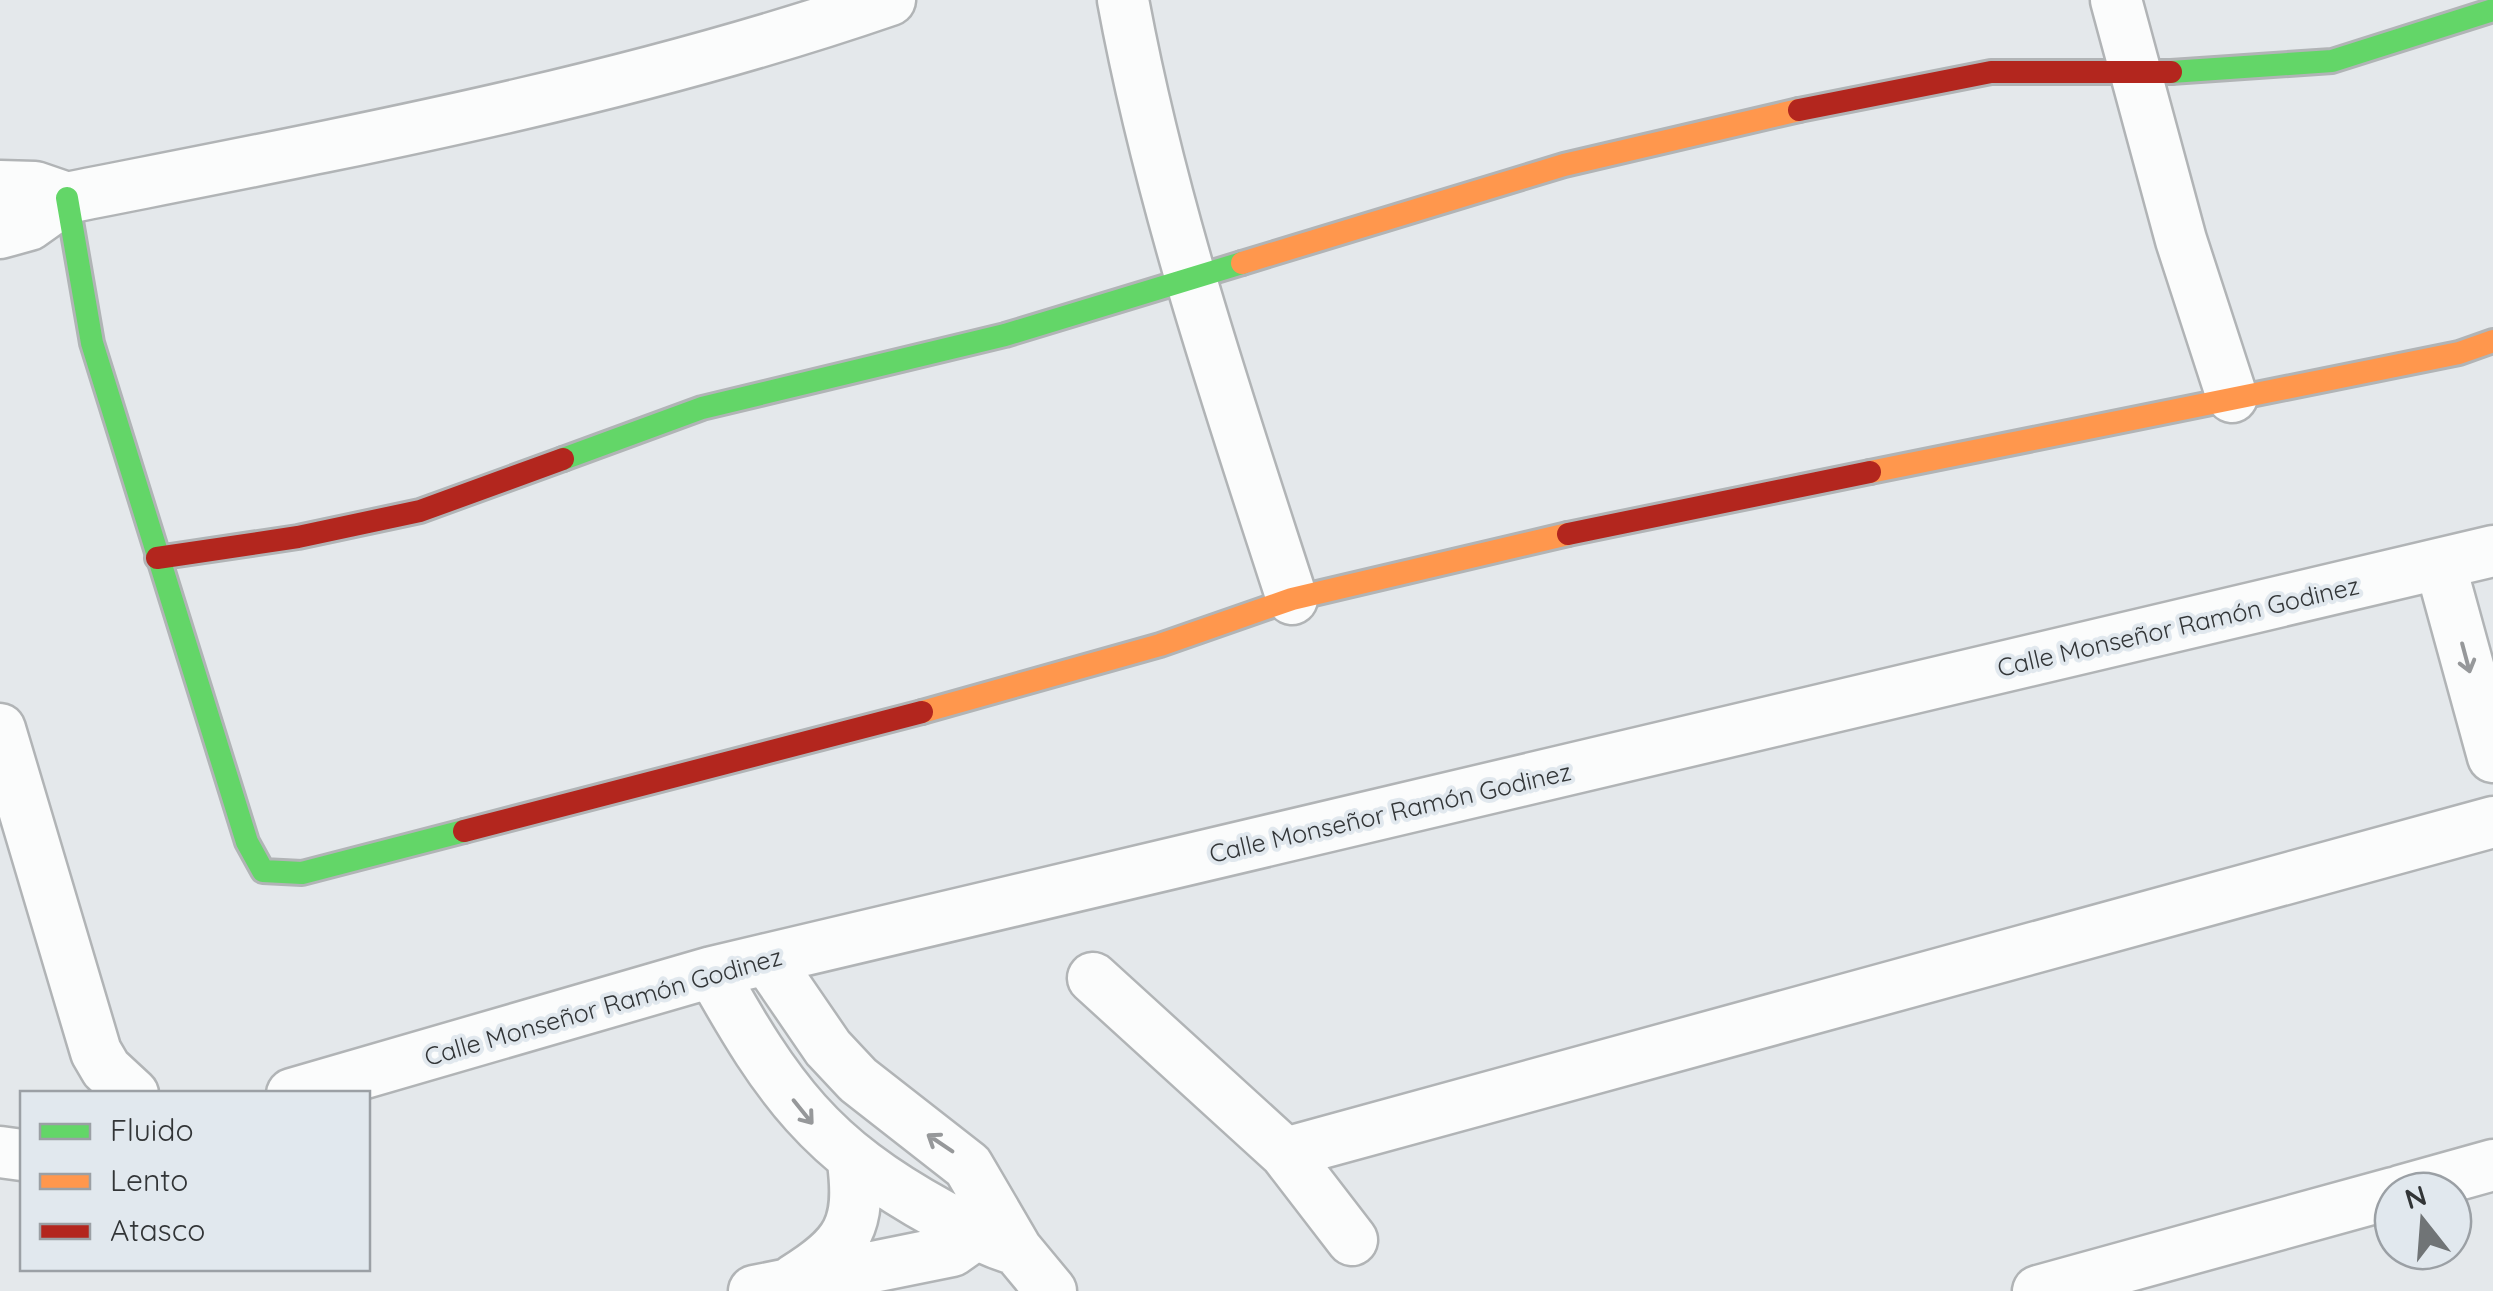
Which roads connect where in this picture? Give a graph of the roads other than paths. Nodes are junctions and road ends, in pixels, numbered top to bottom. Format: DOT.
graph roads {
  1 [pos="890,0"];
  2 [pos="1123,0"];
  3 [pos="2116,0"];
  4 [pos="2493,10"];
  5 [pos="2134,72"];
  6 [pos="0,186"];
  7 [pos="67,198"];
  8 [pos="0,233"];
  9 [pos="1188,278"];
  10 [pos="2493,342"];
  11 [pos="2232,397"];
  12 [pos="2493,551"];
  13 [pos="157,558"];
  14 [pos="2440,564"];
  15 [pos="1292,599"];
  16 [pos="0,729"];
  17 [pos="2493,756"];
  18 [pos="2493,822"];
  19 [pos="767,959"];
  20 [pos="712,972"];
  21 [pos="1093,978"];
  22 [pos="812,1026"];
  23 [pos="763,1058"];
  24 [pos="130,1091"];
  25 [pos="302,1091"];
  26 [pos="1285,1153"];
  27 [pos="853,1162"];
  28 [pos="2373,1198"];
  29 [pos="998,1235"];
  30 [pos="1352,1240"];
  31 [pos="773,1286"];
  32 [pos="1051,1291"];
  33 [pos="2038,1291"];
  1 -- 7 [label="street"];
  2 -- 9 [label="street"];
  3 -- 5 [label="street"];
  4 -- 5 [label="street"];
  5 -- 9 [label="street"];
  5 -- 11 [label="street"];
  6 -- 7 [label="street"];
  7 -- 8 [label="street"];
  7 -- 13 [label="street"];
  9 -- 13 [label="street"];
  9 -- 15 [label="street"];
  10 -- 11 [label="street"];
  11 -- 15 [label="street"];
  12 -- 14 [label="street, Calle Monseñor Ramón Godinez"];
  13 -- 15 [label="street"];
  14 -- 17 [label="street, one-way"];
  14 -- 19 [label="street, Calle Monseñor Ramón Godinez"];
  16 -- 24 [label="street"];
  18 -- 26 [label="street"];
  19 -- 20 [label="street, Calle Monseñor Ramón Godinez"];
  19 -- 22 [label="street"];
  20 -- 23 [label="street"];
  20 -- 25 [label="street, Calle Monseñor Ramón Godinez"];
  21 -- 26 [label="street"];
  22 -- 23 [label="street"];
  29 -- 22 [label="street, one-way"];
  23 -- 27 [label="street, one-way"];
  26 -- 30 [label="street"];
  27 -- 29 [label="street"];
  27 -- 31 [label="street"];
  28 -- 33 [label="street"];
  29 -- 31 [label="street"];
  29 -- 32 [label="street"];
}
